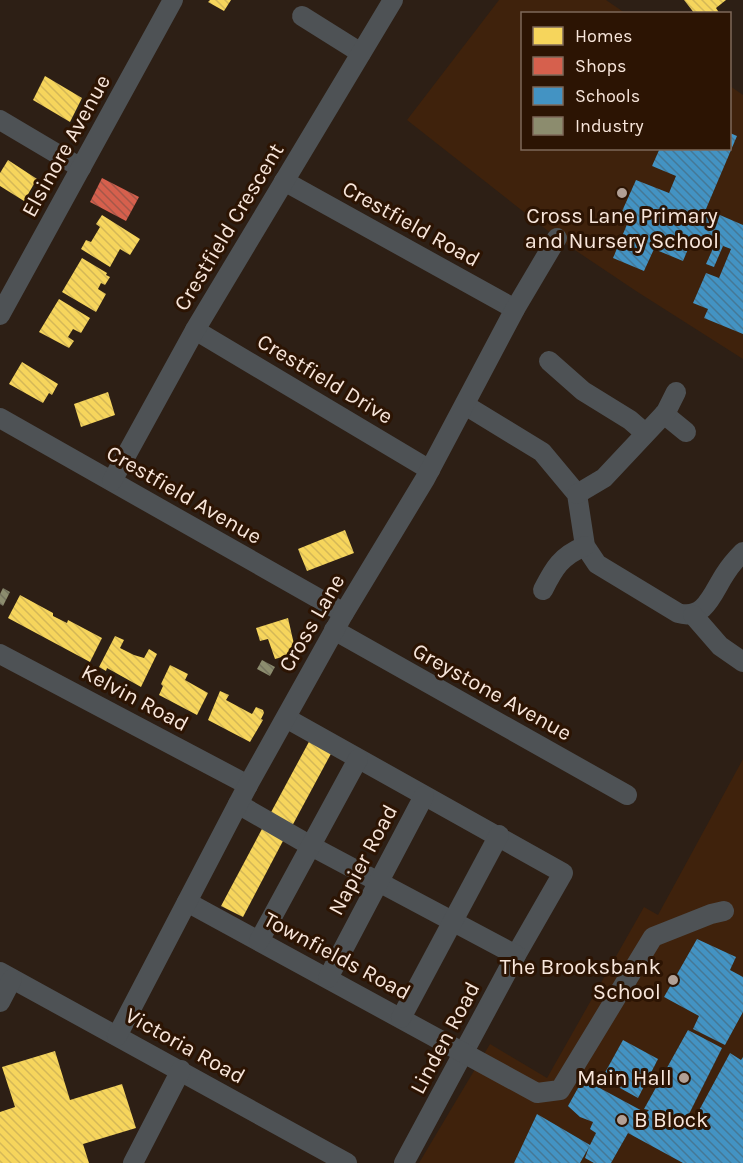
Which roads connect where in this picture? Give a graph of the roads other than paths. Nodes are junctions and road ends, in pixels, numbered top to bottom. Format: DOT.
graph roads {
  1 [pos="173,0"];
  2 [pos="393,0"];
  3 [pos="302,16"];
  4 [pos="362,53"];
  5 [pos="0,120"];
  6 [pos="81,168"];
  7 [pos="284,181"];
  8 [pos="557,238"];
  9 [pos="515,309"];
  10 [pos="0,315"];
  11 [pos="195,330"];
  12 [pos="549,361"];
  13 [pos="676,392"];
  14 [pos="465,405"];
  15 [pos="664,414"];
  16 [pos="0,418"];
  17 [pos="686,432"];
  18 [pos="645,433"];
  19 [pos="430,470"];
  20 [pos="111,481"];
  21 [pos="577,494"];
  22 [pos="585,546"];
  23 [pos="743,552"];
  24 [pos="543,590"];
  25 [pos="693,615"];
  26 [pos="339,622"];
  27 [pos="0,654"];
  28 [pos="743,662"];
  29 [pos="286,718"];
  30 [pos="358,759"];
  31 [pos="248,785"];
  32 [pos="627,795"];
  33 [pos="424,796"];
  34 [pos="238,804"];
  35 [pos="499,835"];
  36 [pos="311,846"];
  37 [pos="380,880"];
  38 [pos="187,902"];
  39 [pos="724,911"];
  40 [pos="453,920"];
  41 [pos="259,941"];
  42 [pos="516,955"];
  43 [pos="6,975"];
  44 [pos="328,978"];
  45 [pos="0,1002"];
  46 [pos="401,1018"];
  47 [pos="117,1036"];
  48 [pos="464,1052"];
  49 [pos="181,1070"];
  50 [pos="133,1163"];
  51 [pos="347,1163"];
  52 [pos="404,1163"];
  1 -- 6 [label="street, Elsinore Avenue"];
  2 -- 4 [label="street, Crestfield Crescent"];
  3 -- 4 [label="street"];
  4 -- 7 [label="street, Crestfield Crescent"];
  5 -- 6 [label="street"];
  6 -- 10 [label="street, Elsinore Avenue"];
  7 -- 9 [label="street, Crestfield Road"];
  7 -- 11 [label="street, Crestfield Crescent"];
  8 -- 9 [label="street, Cross Lane"];
  9 -- 14 [label="street, Cross Lane"];
  11 -- 19 [label="street, Crestfield Drive"];
  11 -- 20 [label="street, Crestfield Crescent"];
  12 -- 18 [label="street"];
  13 -- 15 [label="street"];
  14 -- 19 [label="street, Cross Lane"];
  14 -- 21 [label="street"];
  15 -- 17 [label="street"];
  15 -- 18 [label="street"];
  16 -- 20 [label="street, Crestfield Avenue"];
  18 -- 21 [label="street"];
  19 -- 26 [label="street, Cross Lane"];
  20 -- 26 [label="street, Crestfield Avenue"];
  21 -- 22 [label="street"];
  22 -- 24 [label="street"];
  22 -- 25 [label="street"];
  23 -- 25 [label="street"];
  25 -- 28 [label="street"];
  26 -- 29 [label="street, Cross Lane"];
  26 -- 32 [label="street, Greystone Avenue"];
  27 -- 31 [label="street, Kelvin Road"];
  29 -- 30 [label="street"];
  29 -- 31 [label="street, Cross Lane"];
  30 -- 33 [label="street"];
  30 -- 36 [label="street"];
  31 -- 34 [label="street, Cross Lane"];
  33 -- 35 [label="street"];
  33 -- 37 [label="street, Napier Road"];
  34 -- 36 [label="street"];
  34 -- 38 [label="street, Cross Lane"];
  35 -- 40 [label="street"];
  35 -- 42 [label="street, Linden Road"];
  36 -- 37 [label="street"];
  36 -- 41 [label="street"];
  37 -- 40 [label="street"];
  37 -- 44 [label="street, Napier Road"];
  38 -- 41 [label="street, Townfields Road"];
  38 -- 47 [label="street, Cross Lane"];
  39 -- 48 [label="street, Townfields Road"];
  40 -- 42 [label="street"];
  40 -- 46 [label="street"];
  41 -- 44 [label="street, Townfields Road"];
  42 -- 48 [label="street, Linden Road"];
  43 -- 45 [label="street"];
  43 -- 47 [label="street, Victoria Road"];
  44 -- 46 [label="street, Townfields Road"];
  46 -- 48 [label="street, Townfields Road"];
  47 -- 49 [label="street, Victoria Road"];
  48 -- 52 [label="street, Linden Road"];
  49 -- 50 [label="street"];
  49 -- 51 [label="street, Victoria Road"];
}
